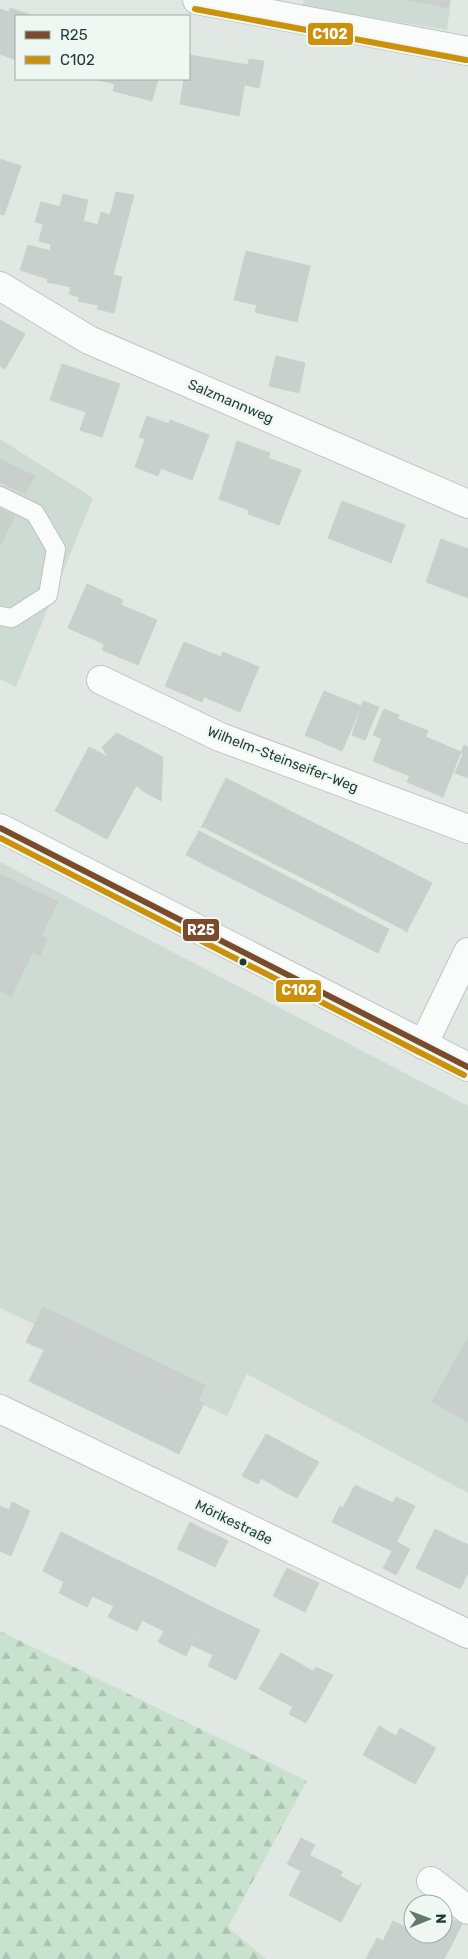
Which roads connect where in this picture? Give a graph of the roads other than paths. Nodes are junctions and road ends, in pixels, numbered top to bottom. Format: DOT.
graph roads {
  1 [pos="197,0"];
  2 [pos="468,51"];
  3 [pos="0,286"];
  4 [pos="0,496"];
  5 [pos="468,504"];
  6 [pos="0,616"];
  7 [pos="101,680"];
  8 [pos="0,828"];
  9 [pos="468,829"];
  10 [pos="468,952"];
  11 [pos="423,1045"];
  12 [pos="468,1067"];
  13 [pos="0,1409"];
  14 [pos="468,1634"];
  15 [pos="431,1881"];
  16 [pos="468,1910"];
  1 -- 2 [label="street"];
  3 -- 5 [label="street, Salzmannweg"];
  4 -- 6 [label="lane"];
  7 -- 9 [label="street, Wilhelm-Steinseifer-Weg"];
  8 -- 11 [label="street"];
  10 -- 11 [label="street"];
  11 -- 12 [label="street"];
  13 -- 14 [label="street, Mörikestraße"];
  15 -- 16 [label="street"];
}
